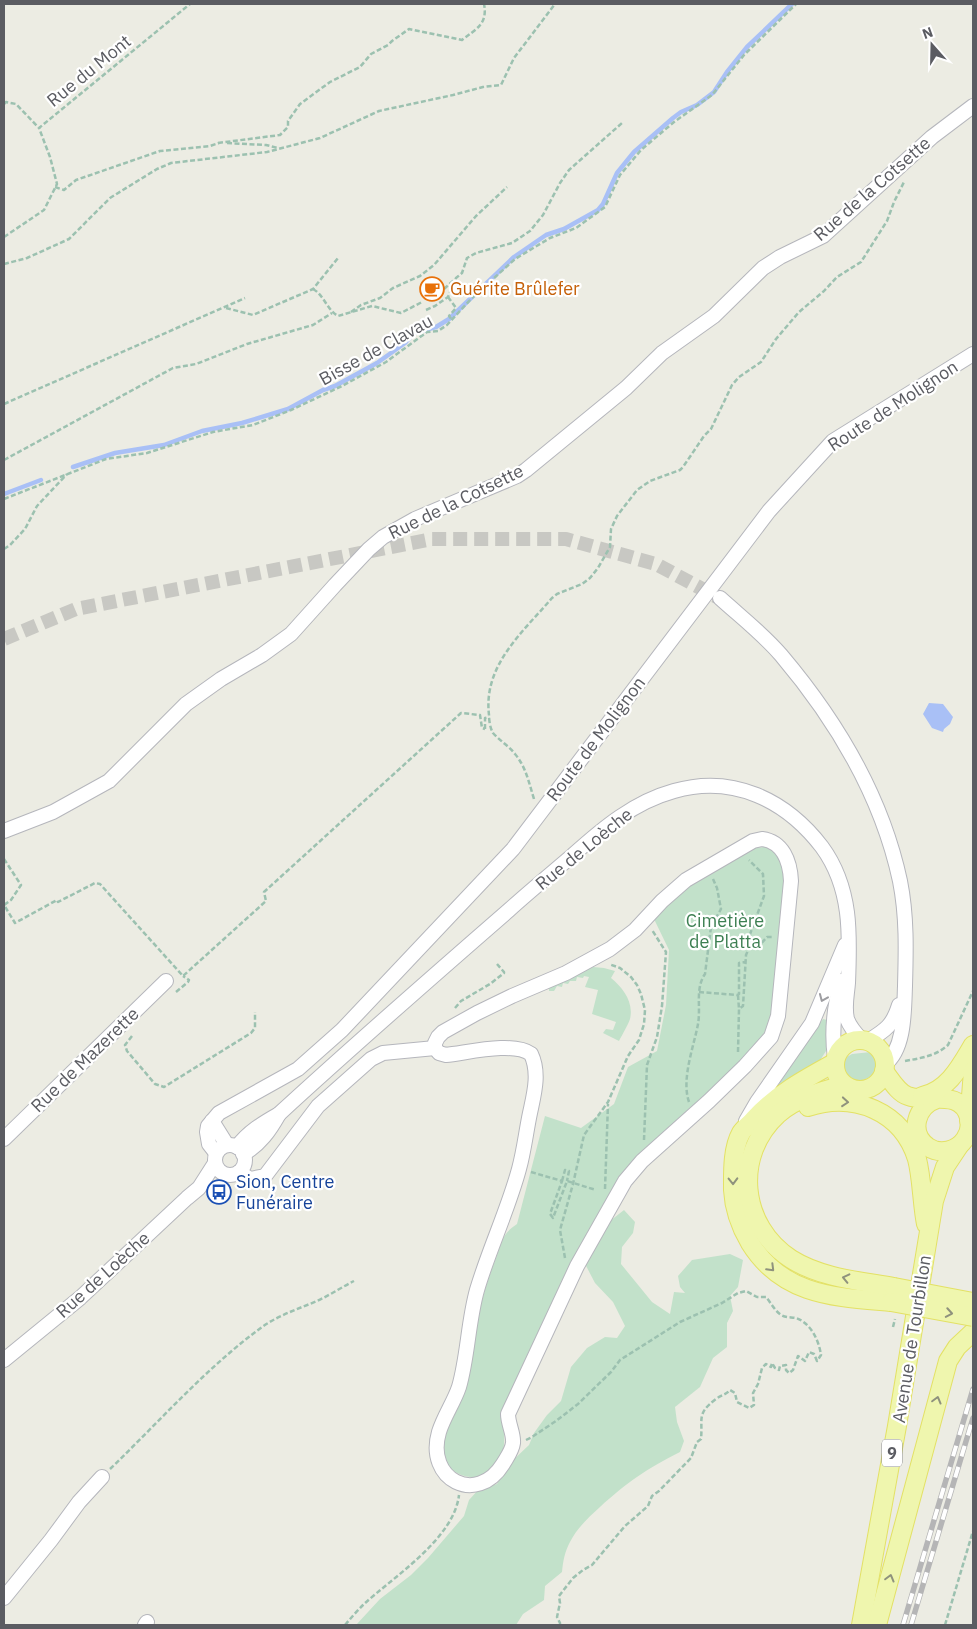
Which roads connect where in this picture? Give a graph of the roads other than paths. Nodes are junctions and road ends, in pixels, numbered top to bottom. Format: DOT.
graph roads {
  1 [pos="973,106"];
  2 [pos="973,354"];
  3 [pos="720,598"];
  4 [pos="4,830"];
  5 [pos="849,937"];
  6 [pos="848,967"];
  7 [pos="166,981"];
  8 [pos="905,987"];
  9 [pos="865,1041"];
  10 [pos="973,1045"];
  11 [pos="434,1048"];
  12 [pos="973,1059"];
  13 [pos="835,1060"];
  14 [pos="885,1068"];
  15 [pos="973,1071"];
  16 [pos="844,1085"];
  17 [pos="861,1091"];
  18 [pos="915,1098"];
  19 [pos="938,1099"];
  20 [pos="969,1122"];
  21 [pos="741,1133"];
  22 [pos="919,1136"];
  23 [pos="4,1139"];
  24 [pos="959,1146"];
  25 [pos="232,1156"];
  26 [pos="750,1161"];
  27 [pos="199,1188"];
  28 [pos="934,1201"];
  29 [pos="928,1240"];
  30 [pos="893,1301"];
  31 [pos="973,1302"];
  32 [pos="973,1317"];
  33 [pos="973,1332"];
  34 [pos="4,1360"];
  35 [pos="102,1477"];
  36 [pos="4,1598"];
  37 [pos="861,1625"];
  38 [pos="877,1625"];
  1 -- 4 [label="street, Rue de la Cotsette"];
  2 -- 25 [label="street, Route de Molignon"];
  3 -- 8 [label="street"];
  5 -- 6 [label="street, Rue de Loèche"];
  5 -- 21 [label="street, one-way"];
  5 -- 25 [label="street, Rue de Loèche"];
  6 -- 9 [label="street, Rue de Loèche"];
  6 -- 13 [label="street, Rue de Loèche"];
  7 -- 23 [label="street, Rue de Mazerette"];
  8 -- 9 [label="street"];
  8 -- 14 [label="street"];
  9 -- 13 [label="main road"];
  9 -- 14 [label="main road"];
  10 -- 18 [label="main road"];
  11 -- 11 [label="street"];
  11 -- 25 [label="street"];
  12 -- 19 [label="main road"];
  13 -- 16 [label="main road"];
  13 -- 21 [label="main road"];
  14 -- 17 [label="main road"];
  14 -- 18 [label="main road"];
  15 -- 20 [label="main road"];
  16 -- 17 [label="main road"];
  16 -- 26 [label="main road"];
  17 -- 22 [label="main road"];
  18 -- 19 [label="main road"];
  19 -- 20 [label="main road"];
  19 -- 22 [label="main road"];
  20 -- 24 [label="main road"];
  21 -- 30 [label="main road, one-way"];
  22 -- 24 [label="main road"];
  22 -- 28 [label="main road, Avenue de Tourbillon / 9"];
  24 -- 28 [label="main road, Avenue de Tourbillon / 9"];
  25 -- 27 [label="street, Rue de Loèche"];
  25 -- 27 [label="street, Rue de Loèche"];
  26 -- 29 [label="main road, one-way"];
  30 -- 26 [label="main road, one-way"];
  27 -- 34 [label="street, Rue de Loèche"];
  28 -- 29 [label="main road, Avenue de Tourbillon / 9"];
  29 -- 37 [label="main road, Avenue de Tourbillon / 9"];
  30 -- 31 [label="main road, bridge"];
  30 -- 32 [label="main road, one-way, bridge"];
  38 -- 33 [label="main road, one-way"];
  35 -- 36 [label="street"];
}
